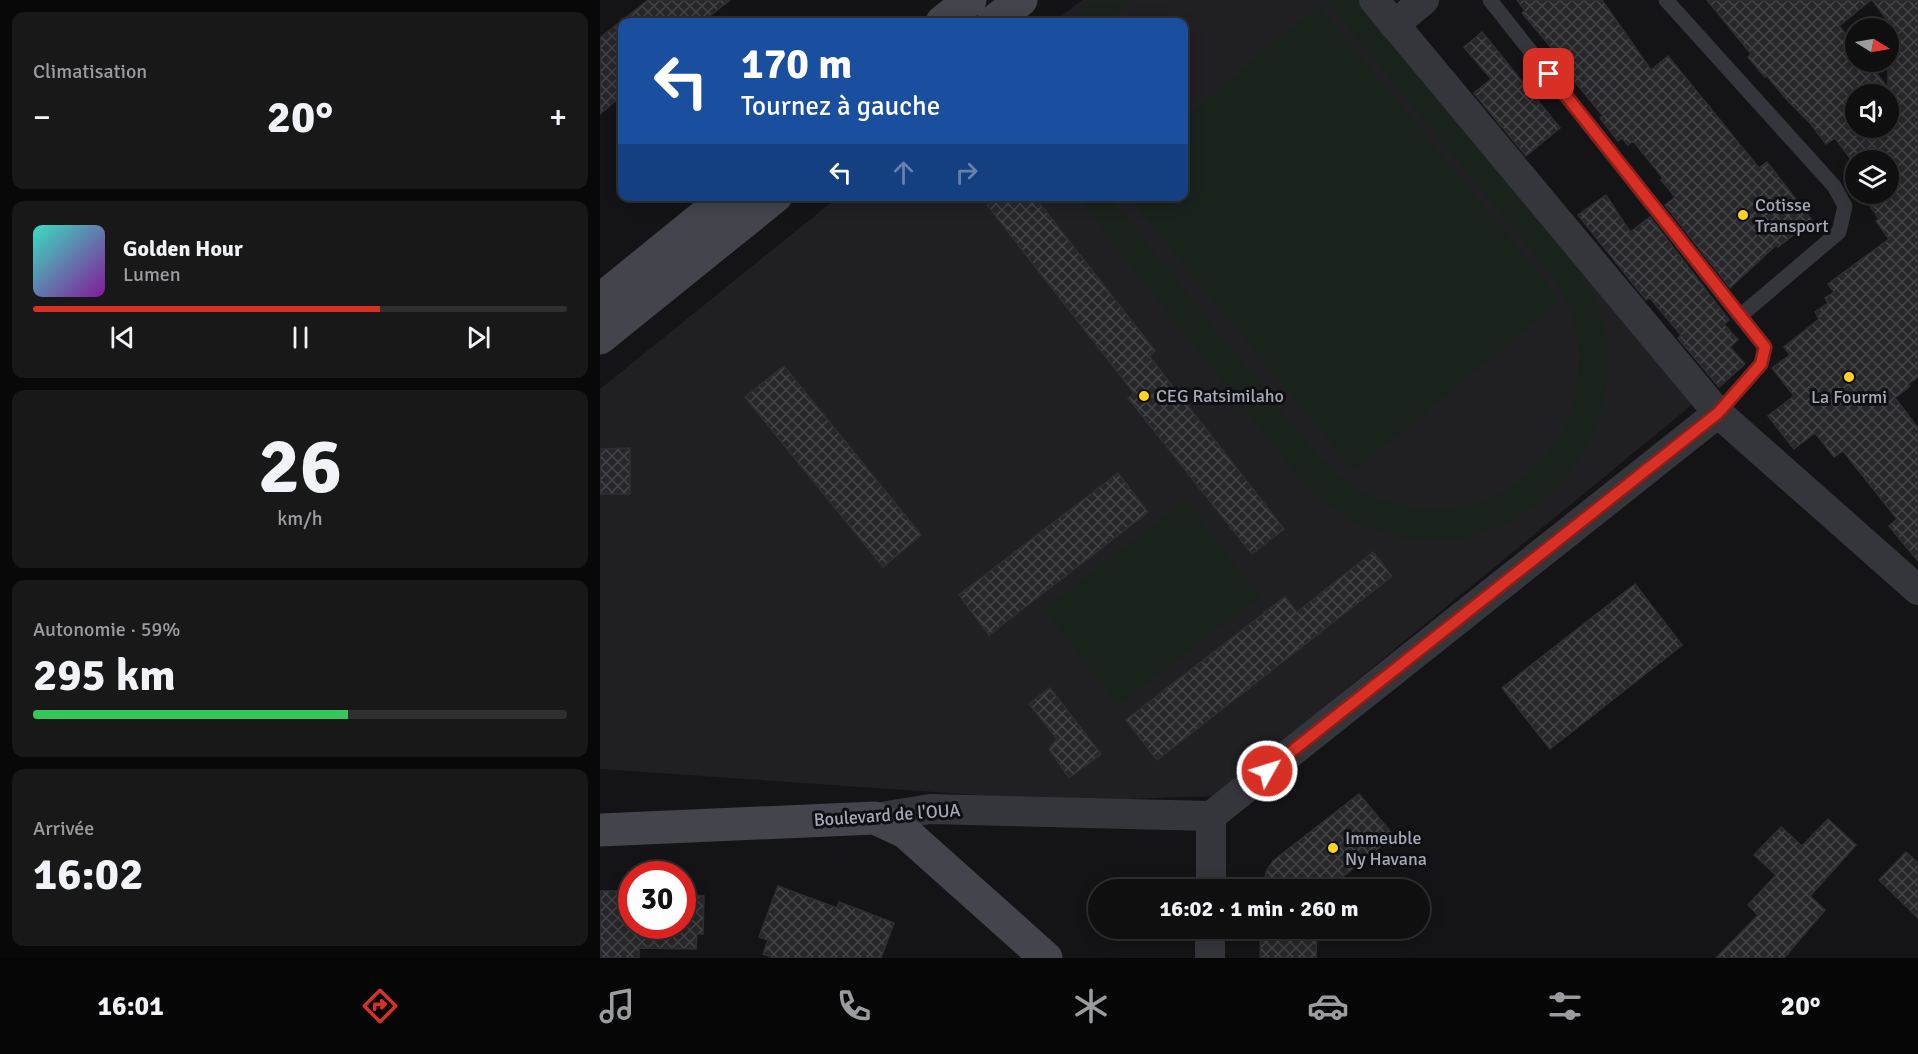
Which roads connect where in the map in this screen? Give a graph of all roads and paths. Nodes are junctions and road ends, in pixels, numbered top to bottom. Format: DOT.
graph roads {
  1 [pos="970,0"];
  2 [pos="1021,0"];
  3 [pos="1374,0"];
  4 [pos="1424,0"];
  5 [pos="1490,0"];
  6 [pos="1666,0"];
  7 [pos="947,18"];
  8 [pos="998,18"];
  9 [pos="1394,25"];
  10 [pos="722,201"];
  11 [pos="770,201"];
  12 [pos="600,300"];
  13 [pos="1740,316"];
  14 [pos="600,338"];
  15 [pos="1718,413"];
  16 [pos="1918,590"];
  17 [pos="1211,816"];
  18 [pos="875,818"];
  19 [pos="600,830"];
  20 [pos="1210,879"];
  21 [pos="1210,939"];
  22 [pos="1046,958"];
  23 [pos="1210,958"];
  1 -- 7 [label="main road"];
  2 -- 8 [label="main road"];
  3 -- 9 [label="street"];
  4 -- 9 [label="street"];
  5 -- 13 [label="lane"];
  6 -- 13 [label="lane"];
  9 -- 15 [label="street"];
  10 -- 12 [label="main road"];
  11 -- 14 [label="main road"];
  13 -- 15 [label="lane"];
  15 -- 16 [label="street"];
  15 -- 17 [label="street"];
  17 -- 18 [label="street, Boulevard de l'OUA"];
  17 -- 20 [label="street"];
  18 -- 19 [label="main road, Boulevard de l'OUA"];
  18 -- 22 [label="main road"];
  21 -- 23 [label="street"];
}
